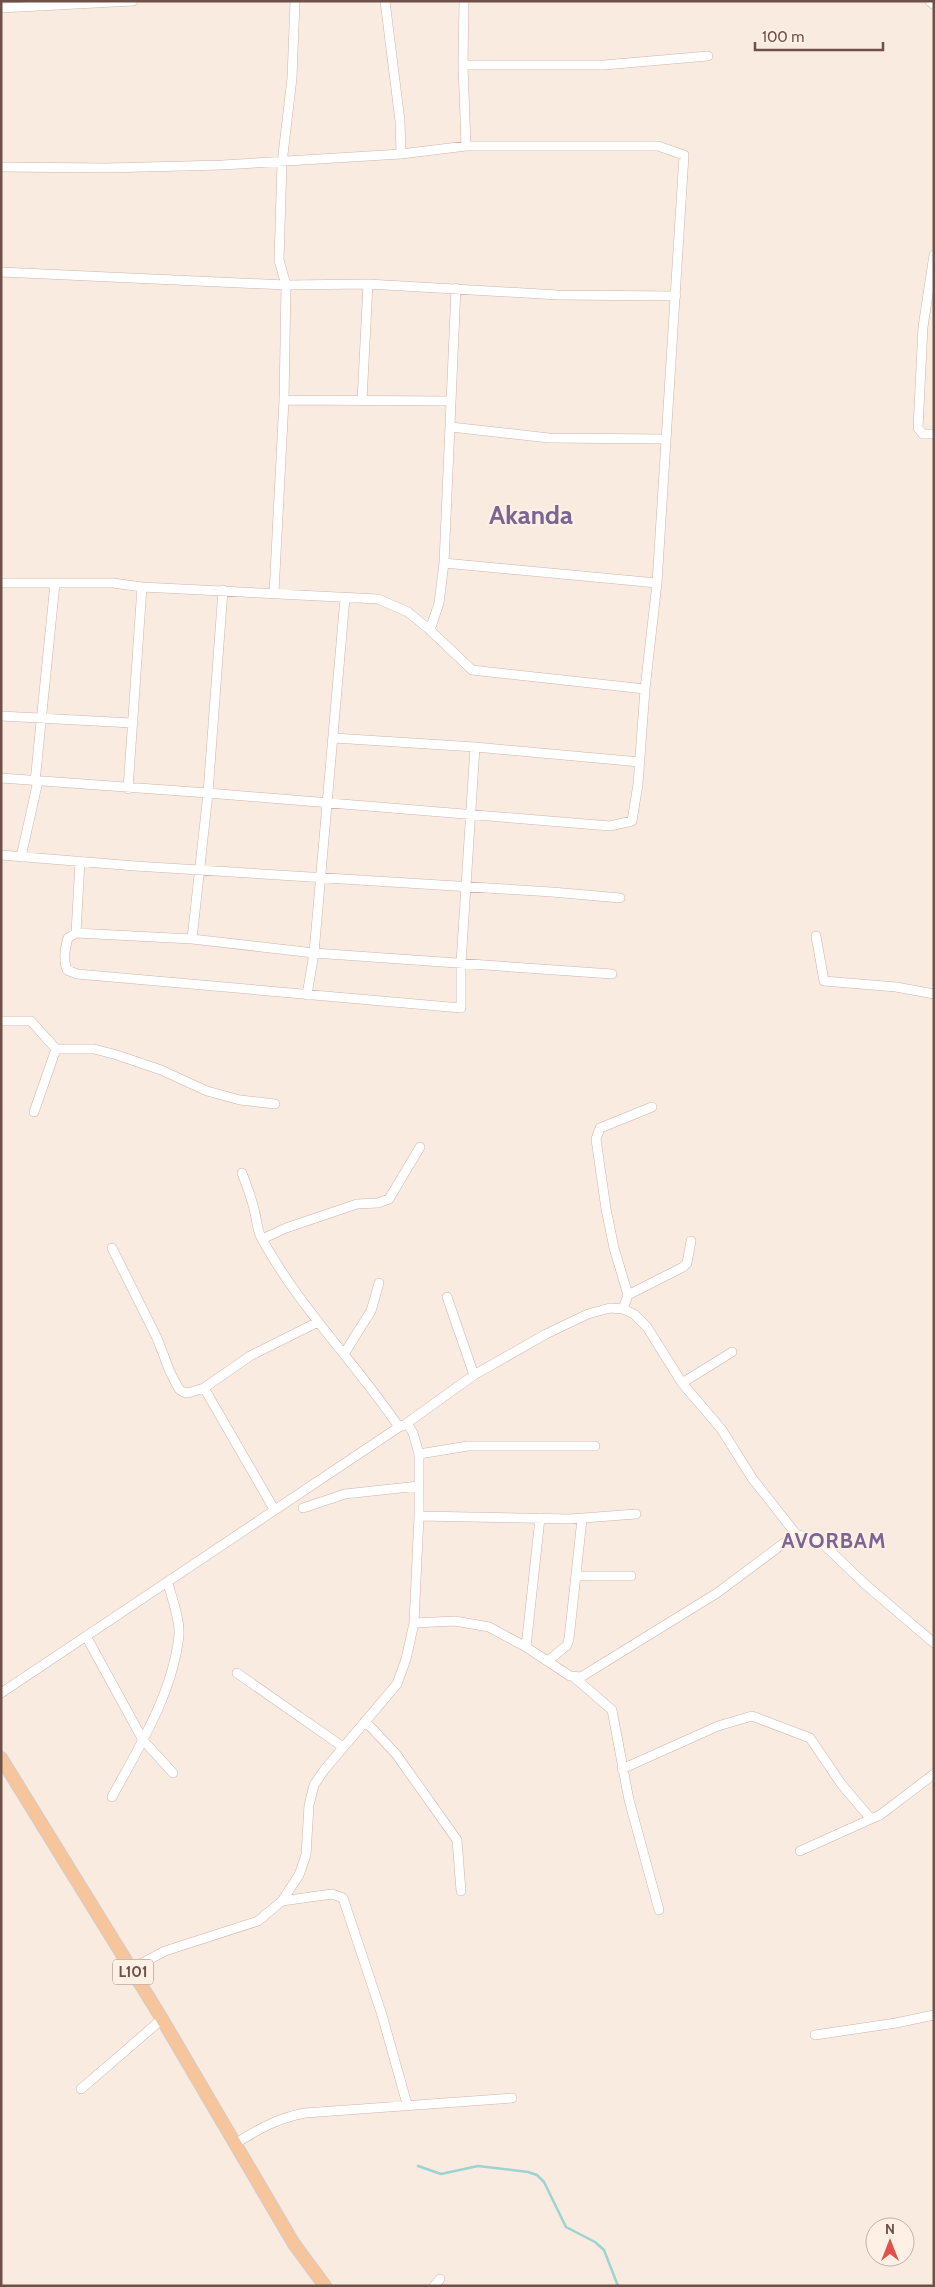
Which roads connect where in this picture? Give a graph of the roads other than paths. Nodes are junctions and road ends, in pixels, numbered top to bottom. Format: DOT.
graph roads {
  1 [pos="133,1"];
  2 [pos="295,1"];
  3 [pos="386,1"];
  4 [pos="464,1"];
  5 [pos="930,1"];
  6 [pos="934,4"];
  7 [pos="1,8"];
  8 [pos="708,56"];
  9 [pos="463,65"];
  10 [pos="466,146"];
  11 [pos="401,154"];
  12 [pos="282,163"];
  13 [pos="1,166"];
  14 [pos="934,255"];
  15 [pos="1,272"];
  16 [pos="368,284"];
  17 [pos="286,285"];
  18 [pos="456,288"];
  19 [pos="676,296"];
  20 [pos="284,400"];
  21 [pos="362,401"];
  22 [pos="451,401"];
  23 [pos="451,427"];
  24 [pos="934,434"];
  25 [pos="666,439"];
  26 [pos="444,564"];
  27 [pos="1,583"];
  28 [pos="55,583"];
  29 [pos="656,583"];
  30 [pos="142,587"];
  31 [pos="223,590"];
  32 [pos="274,593"];
  33 [pos="346,598"];
  34 [pos="430,630"];
  35 [pos="645,689"];
  36 [pos="1,716"];
  37 [pos="40,718"];
  38 [pos="132,723"];
  39 [pos="334,738"];
  40 [pos="475,747"];
  41 [pos="640,762"];
  42 [pos="1,778"];
  43 [pos="36,782"];
  44 [pos="128,789"];
  45 [pos="208,792"];
  46 [pos="328,804"];
  47 [pos="472,814"];
  48 [pos="1,855"];
  49 [pos="20,857"];
  50 [pos="80,861"];
  51 [pos="199,869"];
  52 [pos="321,878"];
  53 [pos="467,887"];
  54 [pos="620,898"];
  55 [pos="76,933"];
  56 [pos="816,936"];
  57 [pos="192,939"];
  58 [pos="314,952"];
  59 [pos="461,963"];
  60 [pos="612,974"];
  61 [pos="934,994"];
  62 [pos="307,995"];
  63 [pos="1,1021"];
  64 [pos="56,1049"];
  65 [pos="275,1104"];
  66 [pos="652,1107"];
  67 [pos="34,1112"];
  68 [pos="420,1147"];
  69 [pos="242,1173"];
  70 [pos="262,1239"];
  71 [pos="691,1240"];
  72 [pos="112,1248"];
  73 [pos="379,1283"];
  74 [pos="628,1295"];
  75 [pos="447,1297"];
  76 [pos="623,1309"];
  77 [pos="318,1322"];
  78 [pos="732,1352"];
  79 [pos="344,1354"];
  80 [pos="474,1375"];
  81 [pos="682,1383"];
  82 [pos="204,1388"];
  83 [pos="403,1425"];
  84 [pos="594,1446"];
  85 [pos="419,1454"];
  86 [pos="419,1486"];
  87 [pos="302,1508"];
  88 [pos="274,1510"];
  89 [pos="636,1514"];
  90 [pos="419,1516"];
  91 [pos="540,1518"];
  92 [pos="582,1519"];
  93 [pos="796,1534"];
  94 [pos="576,1576"];
  95 [pos="631,1576"];
  96 [pos="168,1583"];
  97 [pos="414,1623"];
  98 [pos="86,1638"];
  99 [pos="934,1643"];
  100 [pos="526,1647"];
  101 [pos="548,1661"];
  102 [pos="237,1673"];
  103 [pos="574,1678"];
  104 [pos="1,1694"];
  105 [pos="365,1721"];
  106 [pos="143,1740"];
  107 [pos="343,1747"];
  108 [pos="1,1758"];
  109 [pos="622,1769"];
  110 [pos="173,1773"];
  111 [pos="934,1774"];
  112 [pos="112,1797"];
  113 [pos="871,1819"];
  114 [pos="800,1851"];
  115 [pos="461,1891"];
  116 [pos="282,1901"];
  117 [pos="658,1910"];
  118 [pos="131,1969"];
  119 [pos="934,2015"];
  120 [pos="162,2019"];
  121 [pos="815,2035"];
  122 [pos="81,2089"];
  123 [pos="512,2098"];
  124 [pos="407,2104"];
  125 [pos="235,2144"];
  126 [pos="325,2286"];
  1 -- 7 [label="street"];
  2 -- 12 [label="street"];
  3 -- 11 [label="street"];
  4 -- 9 [label="street"];
  5 -- 6 [label="street"];
  8 -- 9 [label="street"];
  9 -- 10 [label="street"];
  10 -- 11 [label="street"];
  10 -- 19 [label="street"];
  11 -- 12 [label="street"];
  12 -- 13 [label="street"];
  12 -- 17 [label="street"];
  14 -- 24 [label="street"];
  15 -- 17 [label="street"];
  16 -- 17 [label="street"];
  16 -- 18 [label="street"];
  16 -- 21 [label="street"];
  17 -- 20 [label="street"];
  18 -- 19 [label="street"];
  18 -- 22 [label="street"];
  19 -- 25 [label="street"];
  20 -- 21 [label="street"];
  20 -- 32 [label="street"];
  21 -- 22 [label="street"];
  22 -- 23 [label="street"];
  23 -- 25 [label="street"];
  23 -- 26 [label="street"];
  25 -- 29 [label="street"];
  26 -- 29 [label="street"];
  26 -- 34 [label="street"];
  27 -- 28 [label="street"];
  28 -- 30 [label="street"];
  28 -- 37 [label="street"];
  29 -- 35 [label="street"];
  30 -- 31 [label="street"];
  30 -- 38 [label="street"];
  31 -- 32 [label="street"];
  31 -- 45 [label="street"];
  32 -- 33 [label="street"];
  33 -- 34 [label="street"];
  33 -- 39 [label="street"];
  34 -- 35 [label="street"];
  35 -- 41 [label="street"];
  36 -- 37 [label="street"];
  37 -- 38 [label="street"];
  37 -- 43 [label="street"];
  38 -- 44 [label="street"];
  39 -- 40 [label="street"];
  39 -- 46 [label="street"];
  40 -- 41 [label="street"];
  40 -- 47 [label="street"];
  41 -- 47 [label="street"];
  42 -- 43 [label="street"];
  43 -- 44 [label="street"];
  43 -- 49 [label="street"];
  44 -- 45 [label="street"];
  45 -- 46 [label="street"];
  45 -- 51 [label="street"];
  46 -- 47 [label="street"];
  46 -- 52 [label="street"];
  47 -- 53 [label="street"];
  48 -- 49 [label="street"];
  49 -- 50 [label="street"];
  50 -- 51 [label="street"];
  50 -- 55 [label="street"];
  51 -- 52 [label="street"];
  51 -- 57 [label="street"];
  52 -- 53 [label="street"];
  52 -- 58 [label="street"];
  53 -- 54 [label="street"];
  53 -- 59 [label="street"];
  55 -- 57 [label="street"];
  55 -- 62 [label="street"];
  56 -- 61 [label="street"];
  57 -- 58 [label="street"];
  58 -- 59 [label="street"];
  58 -- 62 [label="street"];
  59 -- 60 [label="street"];
  59 -- 62 [label="street"];
  63 -- 64 [label="street"];
  64 -- 65 [label="street"];
  64 -- 67 [label="street"];
  66 -- 74 [label="street"];
  68 -- 70 [label="street"];
  69 -- 70 [label="street"];
  70 -- 77 [label="street"];
  71 -- 74 [label="street"];
  72 -- 82 [label="street"];
  73 -- 79 [label="street"];
  74 -- 76 [label="street"];
  75 -- 80 [label="street"];
  76 -- 80 [label="street"];
  76 -- 81 [label="street"];
  77 -- 79 [label="street"];
  77 -- 82 [label="street"];
  78 -- 81 [label="street"];
  79 -- 83 [label="street"];
  80 -- 83 [label="street"];
  81 -- 93 [label="street"];
  82 -- 88 [label="street"];
  83 -- 85 [label="street"];
  83 -- 88 [label="street"];
  84 -- 85 [label="street"];
  85 -- 86 [label="street"];
  86 -- 87 [label="street"];
  86 -- 90 [label="street"];
  88 -- 96 [label="street"];
  89 -- 92 [label="street"];
  90 -- 91 [label="street"];
  90 -- 97 [label="street"];
  91 -- 92 [label="street"];
  91 -- 100 [label="street"];
  92 -- 94 [label="street"];
  93 -- 99 [label="street"];
  93 -- 103 [label="street"];
  94 -- 95 [label="street"];
  94 -- 101 [label="street"];
  96 -- 98 [label="street"];
  96 -- 106 [label="street"];
  97 -- 100 [label="street"];
  97 -- 105 [label="street"];
  98 -- 104 [label="street"];
  98 -- 106 [label="street"];
  100 -- 101 [label="street"];
  101 -- 103 [label="street"];
  102 -- 107 [label="street"];
  103 -- 109 [label="street"];
  105 -- 107 [label="street"];
  105 -- 115 [label="street"];
  106 -- 110 [label="street"];
  106 -- 112 [label="street"];
  107 -- 116 [label="street"];
  108 -- 118 [label="main road, L101"];
  109 -- 113 [label="street"];
  109 -- 117 [label="street"];
  111 -- 113 [label="street"];
  113 -- 114 [label="street"];
  116 -- 118 [label="street"];
  116 -- 124 [label="street"];
  118 -- 120 [label="main road, L101"];
  119 -- 121 [label="street"];
  120 -- 122 [label="street"];
  120 -- 125 [label="main road, L101"];
  123 -- 124 [label="street"];
  124 -- 125 [label="street"];
  125 -- 126 [label="main road, L101"];
}
